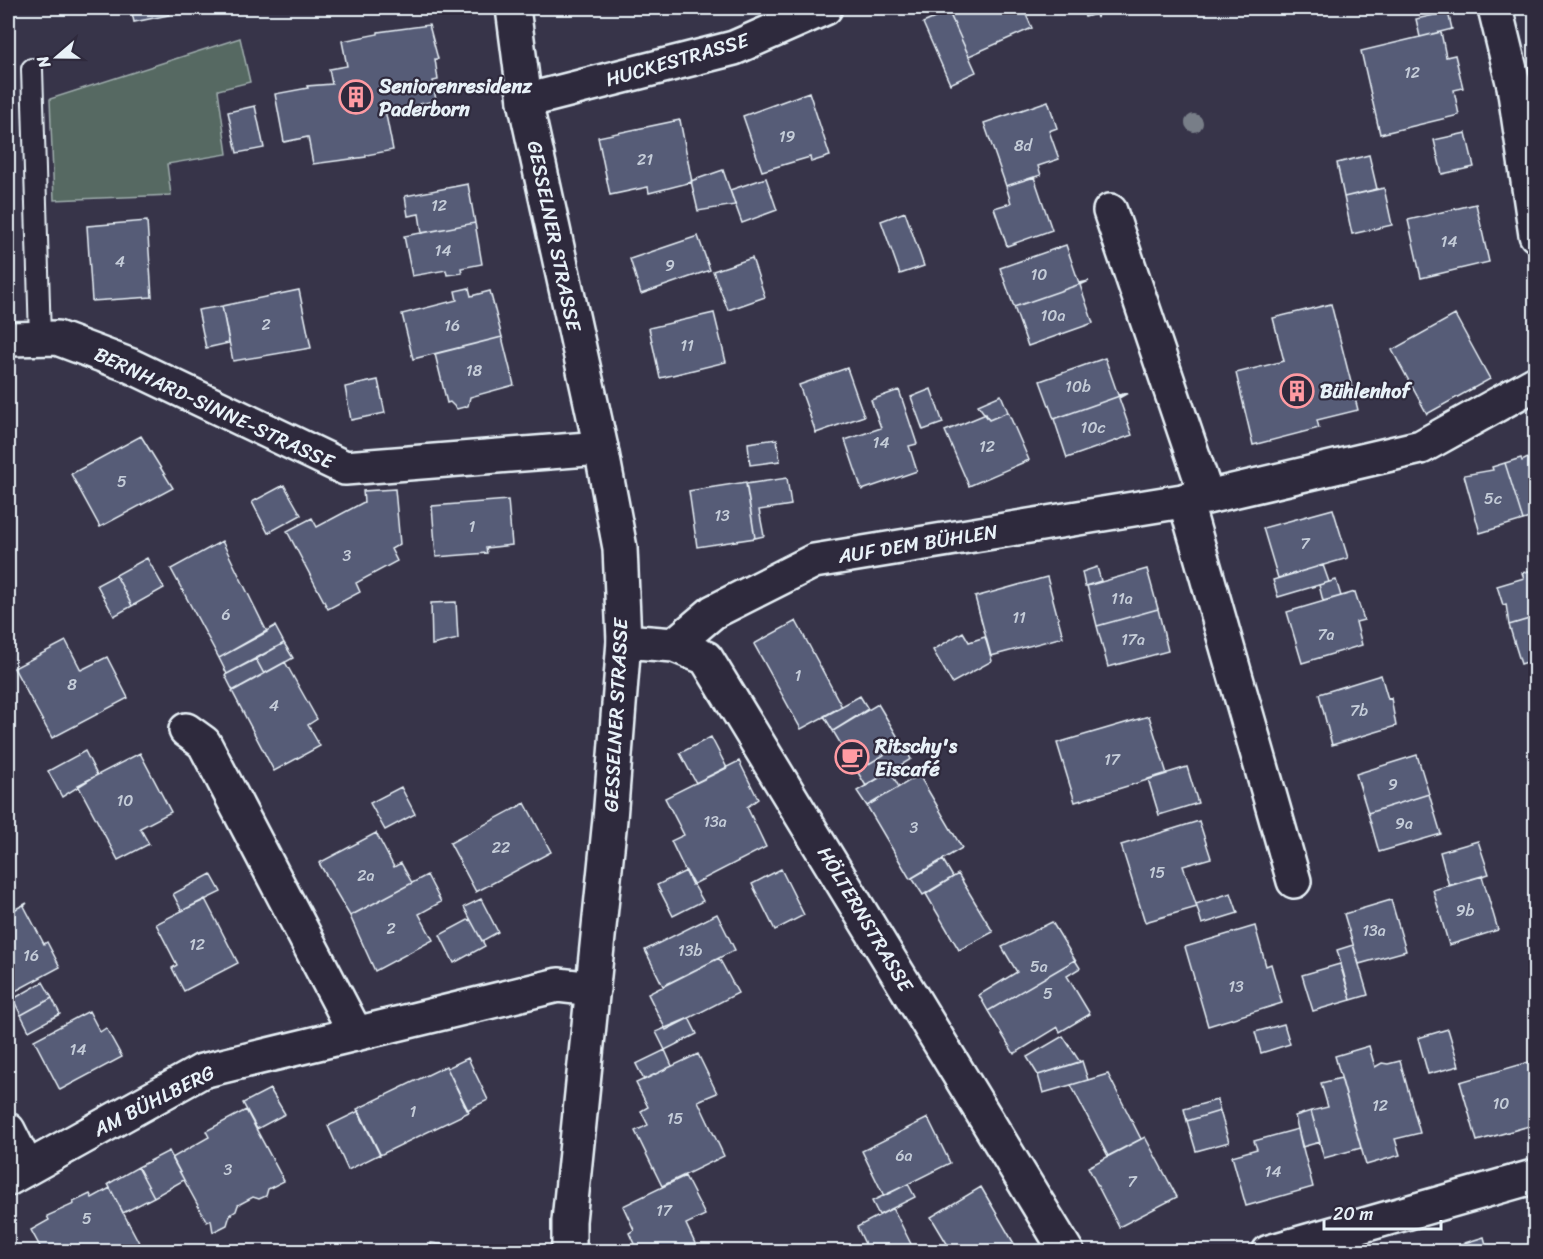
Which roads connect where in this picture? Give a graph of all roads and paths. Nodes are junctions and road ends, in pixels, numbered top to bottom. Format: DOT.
graph roads {
  1 [pos="513,8"];
  2 [pos="825,8"];
  3 [pos="1495,8"];
  4 [pos="32,69"];
  5 [pos="525,101"];
  6 [pos="1110,211"];
  7 [pos="1536,235"];
  8 [pos="40,338"];
  9 [pos="8,339"];
  10 [pos="1536,383"];
  11 [pos="601,448"];
  12 [pos="1196,499"];
  13 [pos="624,641"];
  14 [pos="674,645"];
  15 [pos="186,730"];
  16 [pos="1294,881"];
  17 [pos="593,989"];
  18 [pos="356,1034"];
  19 [pos="8,1130"];
  20 [pos="17,1173"];
  21 [pos="1536,1176"];
  22 [pos="568,1251"];
  23 [pos="1067,1251"];
  24 [pos="1269,1251"];
  1 -- 5 [label="street, GESSELNER STRASSE"];
  2 -- 5 [label="street, HUCKESTRASSE"];
  3 -- 7 [label="street"];
  4 -- 8 [label="lane"];
  5 -- 11 [label="street, GESSELNER STRASSE"];
  6 -- 12 [label="street"];
  8 -- 9 [label="street, BERNHARD-SINNE-STRASSE"];
  8 -- 11 [label="street, BERNHARD-SINNE-STRASSE"];
  10 -- 12 [label="street, AUF DEM BÜHLEN"];
  11 -- 13 [label="street, GESSELNER STRASSE"];
  12 -- 14 [label="street, AUF DEM BÜHLEN"];
  12 -- 16 [label="street"];
  13 -- 14 [label="street, HÖLTERNSTRASSE"];
  13 -- 17 [label="street, GESSELNER STRASSE"];
  14 -- 23 [label="street, HÖLTERNSTRASSE"];
  15 -- 18 [label="street"];
  17 -- 18 [label="street, AM BÜHLBERG"];
  17 -- 22 [label="street, GESSELNER STRASSE"];
  18 -- 20 [label="street, AM BÜHLBERG"];
  19 -- 20 [label="street, AM BÜHLBERG"];
  21 -- 24 [label="street"];
}
